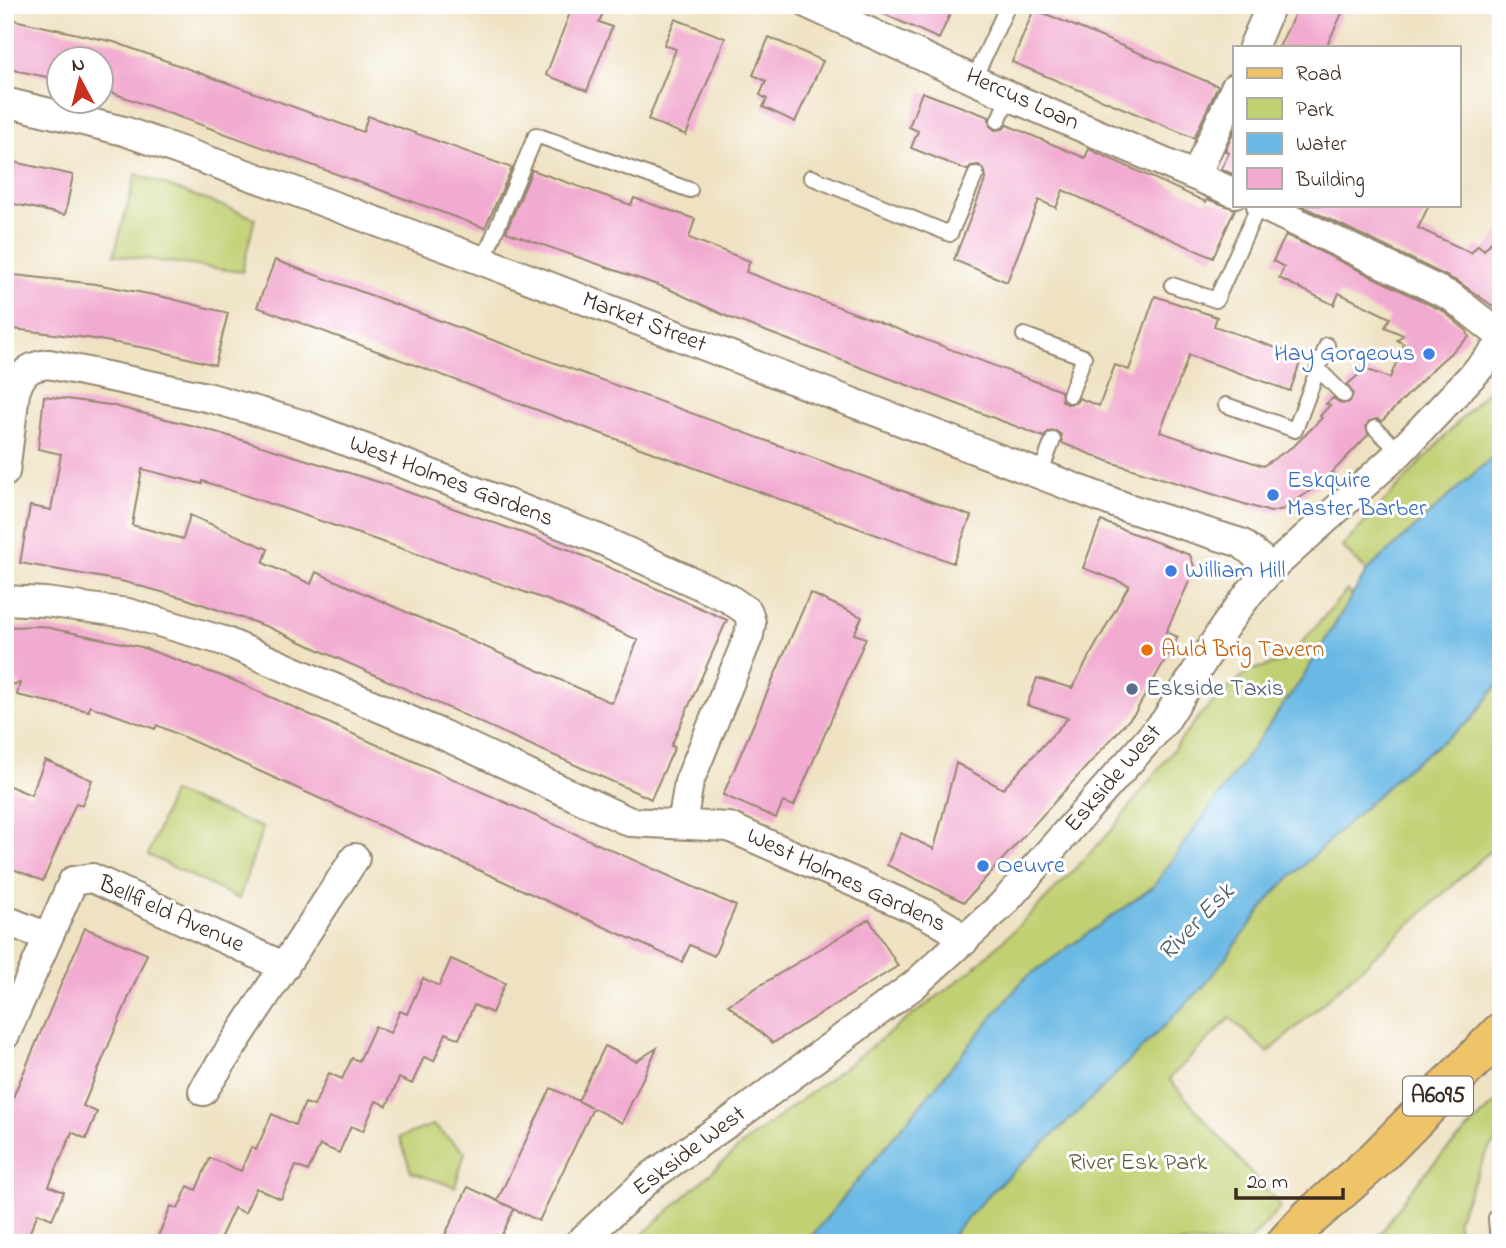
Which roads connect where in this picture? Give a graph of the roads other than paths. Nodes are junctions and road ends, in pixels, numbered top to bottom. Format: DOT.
graph roads {
  1 [pos="810,5"];
  2 [pos="1007,5"];
  3 [pos="1272,5"];
  4 [pos="1253,46"];
  5 [pos="974,79"];
  6 [pos="1233,92"];
  7 [pos="5,102"];
  8 [pos="976,174"];
  9 [pos="1196,175"];
  10 [pos="811,177"];
  11 [pos="690,190"];
  12 [pos="1233,192"];
  13 [pos="1260,206"];
  14 [pos="1262,206"];
  15 [pos="483,261"];
  16 [pos="1172,285"];
  17 [pos="1024,335"];
  18 [pos="1501,335"];
  19 [pos="1327,345"];
  20 [pos="1501,345"];
  21 [pos="1318,369"];
  22 [pos="1070,395"];
  23 [pos="1344,396"];
  24 [pos="1226,405"];
  25 [pos="1375,428"];
  26 [pos="1053,440"];
  27 [pos="1400,452"];
  28 [pos="5,472"];
  29 [pos="1040,474"];
  30 [pos="1272,568"];
  31 [pos="5,600"];
  32 [pos="682,824"];
  33 [pos="355,858"];
  34 [pos="5,920"];
  35 [pos="48,937"];
  36 [pos="964,941"];
  37 [pos="285,967"];
  38 [pos="1501,1032"];
  39 [pos="5,1035"];
  40 [pos="203,1091"];
  41 [pos="1376,1159"];
  42 [pos="1501,1212"];
  43 [pos="579,1243"];
  44 [pos="1286,1243"];
  45 [pos="1318,1243"];
  46 [pos="1498,1243"];
  1 -- 5 [label="street, Hercus Loan"];
  2 -- 5 [label="lane"];
  3 -- 4 [label="street"];
  5 -- 9 [label="street, Hercus Loan"];
  6 -- 9 [label="street"];
  7 -- 15 [label="street, Market Street"];
  8 -- 10 [label="lane"];
  9 -- 12 [label="street, Hercus Loan"];
  11 -- 15 [label="lane"];
  13 -- 16 [label="lane"];
  14 -- 18 [label="street"];
  15 -- 29 [label="street, Market Street"];
  17 -- 22 [label="lane"];
  19 -- 21 [label="lane"];
  20 -- 27 [label="street, Eskside West"];
  21 -- 23 [label="lane"];
  21 -- 24 [label="lane"];
  25 -- 27 [label="lane"];
  26 -- 29 [label="lane"];
  27 -- 30 [label="street, Eskside West"];
  28 -- 32 [label="street, West Holmes Gardens"];
  29 -- 30 [label="street, Market Street"];
  30 -- 36 [label="street, Eskside West"];
  31 -- 32 [label="street, West Holmes Gardens"];
  32 -- 36 [label="street, West Holmes Gardens"];
  33 -- 37 [label="street"];
  34 -- 35 [label="street"];
  35 -- 37 [label="street, Bellfield Avenue"];
  35 -- 39 [label="street, Bellfield Avenue"];
  36 -- 43 [label="street, Eskside West"];
  37 -- 40 [label="street"];
  38 -- 41 [label="main road, A6095"];
  41 -- 44 [label="main road, A6095"];
  41 -- 45 [label="main road, A6095"];
  42 -- 46 [label="lane"];
}
